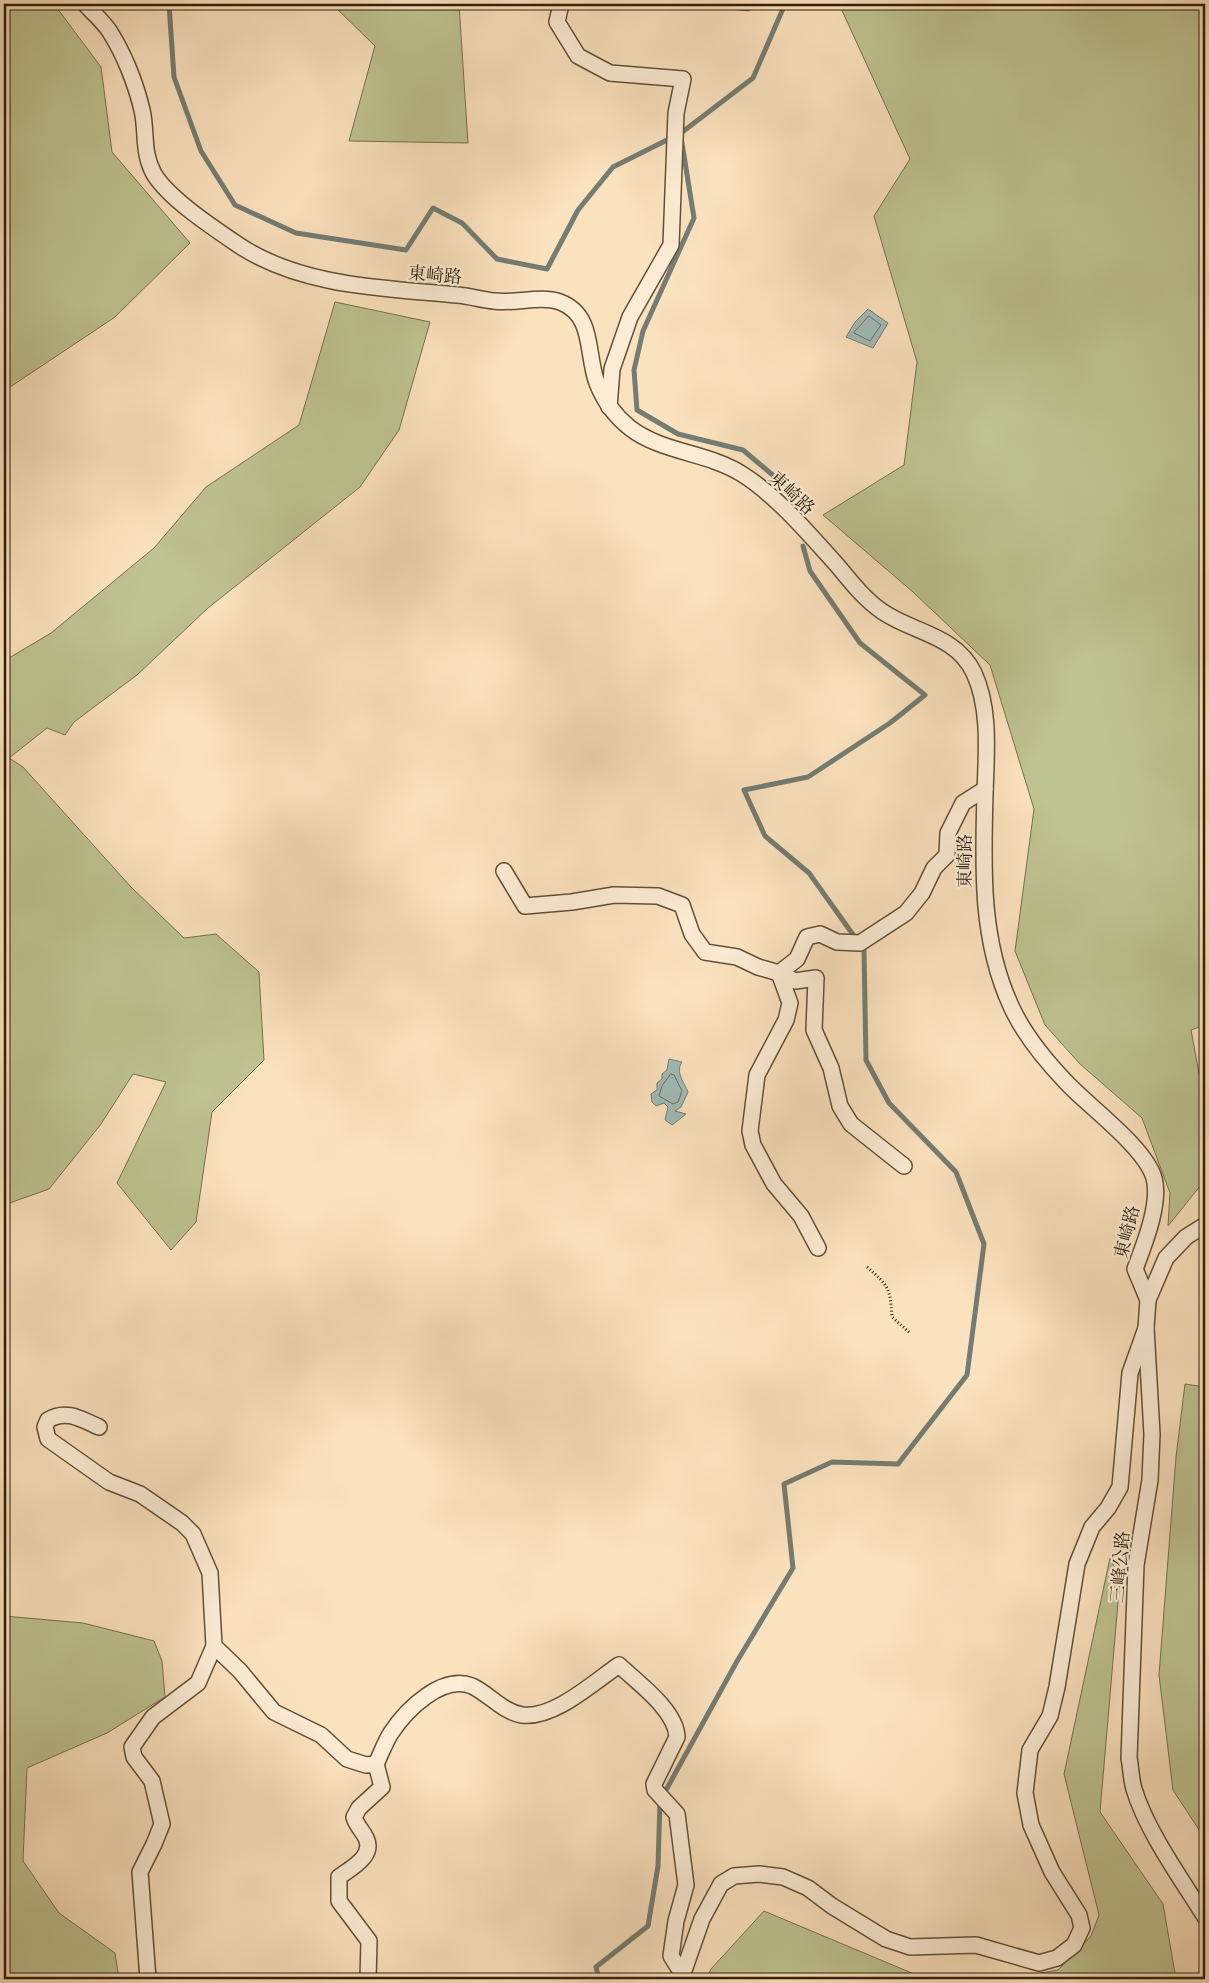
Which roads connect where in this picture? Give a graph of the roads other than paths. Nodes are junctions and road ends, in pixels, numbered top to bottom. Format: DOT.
graph roads {
  1 [pos="85,4"];
  2 [pos="561,4"];
  3 [pos="609,407"];
  4 [pos="985,789"];
  5 [pos="504,871"];
  6 [pos="779,973"];
  7 [pos="904,1166"];
  8 [pos="1205,1225"];
  9 [pos="818,1248"];
  10 [pos="1148,1300"];
  11 [pos="1146,1328"];
  12 [pos="99,1427"];
  13 [pos="214,1646"];
  14 [pos="376,1764"];
  15 [pos="1205,1917"];
  16 [pos="682,1977"];
  17 [pos="148,1979"];
  18 [pos="368,1979"];
  1 -- 3 [label="street, 東崎路"];
  2 -- 3 [label="street"];
  3 -- 4 [label="street, 東崎路"];
  4 -- 6 [label="street"];
  4 -- 10 [label="street, 東崎路"];
  5 -- 6 [label="street"];
  6 -- 7 [label="street"];
  6 -- 9 [label="street"];
  8 -- 10 [label="street, 三峰公路"];
  10 -- 11 [label="street, 三峰公路"];
  11 -- 15 [label="street, 三峰公路"];
  11 -- 16 [label="street"];
  12 -- 13 [label="street"];
  13 -- 14 [label="street"];
  13 -- 17 [label="street"];
  14 -- 16 [label="street"];
  14 -- 18 [label="street"];
}
